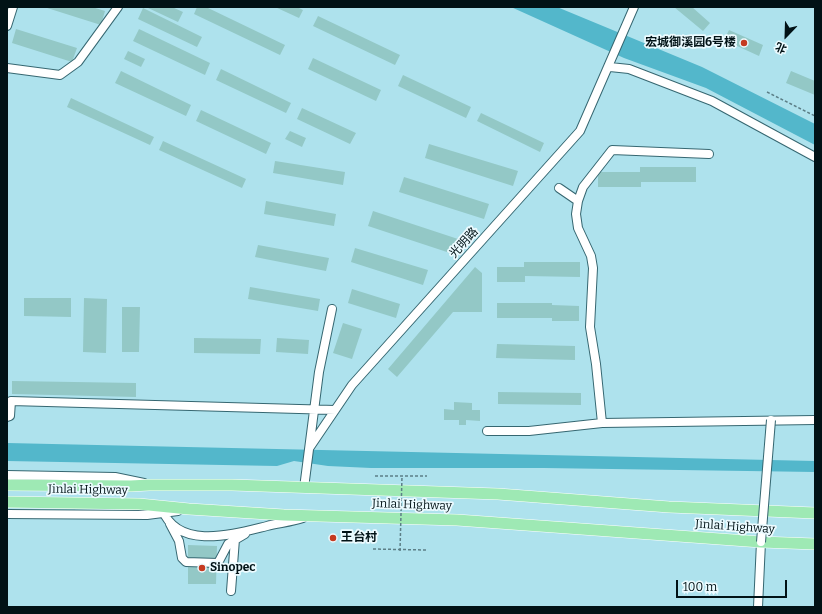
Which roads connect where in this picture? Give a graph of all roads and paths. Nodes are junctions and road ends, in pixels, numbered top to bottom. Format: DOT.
graph roads {
  1 [pos="13,7"];
  2 [pos="118,7"];
  3 [pos="634,7"];
  4 [pos="7,26"];
  5 [pos="611,64"];
  6 [pos="7,68"];
  7 [pos="767,92"];
  8 [pos="815,116"];
  9 [pos="709,154"];
  10 [pos="815,157"];
  11 [pos="559,188"];
  12 [pos="578,201"];
  13 [pos="332,309"];
  14 [pos="315,409"];
  15 [pos="335,410"];
  16 [pos="7,417"];
  17 [pos="770,420"];
  18 [pos="815,420"];
  19 [pos="602,423"];
  20 [pos="487,431"];
  21 [pos="310,447"];
  22 [pos="7,475"];
  23 [pos="375,476"];
  24 [pos="402,476"];
  25 [pos="427,476"];
  26 [pos="7,485"];
  27 [pos="149,485"];
  28 [pos="304,488"];
  29 [pos="7,502"];
  30 [pos="162,510"];
  31 [pos="763,511"];
  32 [pos="815,513"];
  33 [pos="7,514"];
  34 [pos="311,515"];
  35 [pos="169,521"];
  36 [pos="251,530"];
  37 [pos="235,539"];
  38 [pos="761,542"];
  39 [pos="815,544"];
  40 [pos="373,549"];
  41 [pos="426,550"];
  42 [pos="400,551"];
  43 [pos="231,591"];
  44 [pos="758,607"];
  1 -- 4 [label="street"];
  2 -- 6 [label="street"];
  3 -- 5 [label="street, 光明路"];
  5 -- 10 [label="street"];
  5 -- 15 [label="street, 光明路"];
  7 -- 8 [label="path"];
  9 -- 12 [label="street"];
  11 -- 12 [label="street"];
  12 -- 19 [label="street"];
  13 -- 14 [label="street"];
  14 -- 15 [label="street"];
  14 -- 16 [label="street"];
  14 -- 21 [label="street"];
  15 -- 21 [label="street, 光明路"];
  17 -- 18 [label="street"];
  17 -- 19 [label="street"];
  17 -- 31 [label="street, bridge"];
  19 -- 20 [label="street"];
  21 -- 28 [label="street, 光明路"];
  22 -- 27 [label="street"];
  23 -- 24 [label="path"];
  24 -- 25 [label="path"];
  24 -- 42 [label="path, bridge"];
  26 -- 27 [label="highway, Jinlai Highway"];
  27 -- 28 [label="highway, Jinlai Highway"];
  28 -- 31 [label="highway, Jinlai Highway"];
  29 -- 30 [label="highway, Jinlai Highway"];
  30 -- 33 [label="street"];
  30 -- 34 [label="highway, Jinlai Highway"];
  30 -- 35 [label="street"];
  31 -- 32 [label="highway, Jinlai Highway"];
  31 -- 38 [label="street, bridge"];
  34 -- 36 [label="street"];
  34 -- 38 [label="highway, Jinlai Highway"];
  35 -- 36 [label="street"];
  35 -- 37 [label="street"];
  36 -- 37 [label="street"];
  37 -- 43 [label="street"];
  38 -- 39 [label="highway, Jinlai Highway"];
  38 -- 44 [label="street"];
  40 -- 42 [label="path"];
  41 -- 42 [label="path"];
}
